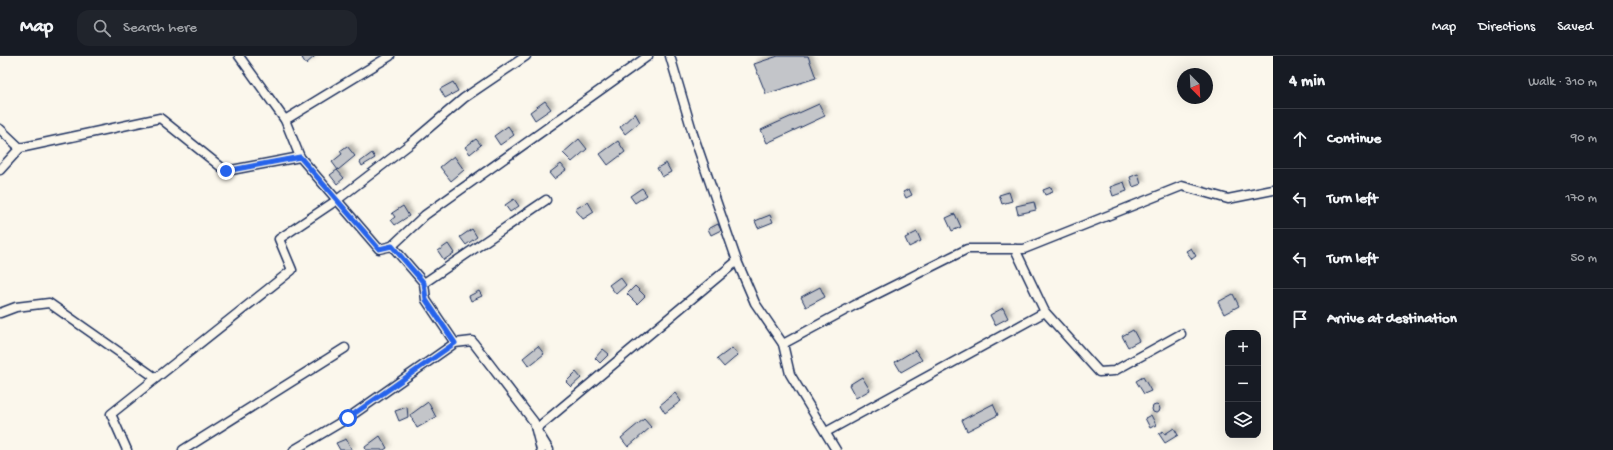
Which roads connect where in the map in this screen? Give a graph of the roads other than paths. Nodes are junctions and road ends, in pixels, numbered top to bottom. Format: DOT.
graph roads {
  1 [pos="239,56"];
  2 [pos="390,56"];
  3 [pos="526,56"];
  4 [pos="648,56"];
  5 [pos="670,56"];
  6 [pos="285,120"];
  7 [pos="0,129"];
  8 [pos="20,148"];
  9 [pos="300,157"];
  10 [pos="0,170"];
  11 [pos="1273,190"];
  12 [pos="337,200"];
  13 [pos="546,200"];
  14 [pos="392,246"];
  15 [pos="1015,249"];
  16 [pos="738,261"];
  17 [pos="424,283"];
  18 [pos="1045,312"];
  19 [pos="0,313"];
  20 [pos="1180,334"];
  21 [pos="455,343"];
  22 [pos="783,344"];
  23 [pos="345,348"];
  24 [pos="156,378"];
  25 [pos="536,429"];
  26 [pos="826,432"];
  27 [pos="127,450"];
  28 [pos="183,450"];
  29 [pos="294,450"];
  30 [pos="541,450"];
  31 [pos="549,450"];
  32 [pos="836,450"];
  1 -- 6 [label="street"];
  2 -- 6 [label="street"];
  3 -- 12 [label="street"];
  4 -- 14 [label="street"];
  5 -- 16 [label="street"];
  6 -- 9 [label="street"];
  7 -- 8 [label="street"];
  8 -- 9 [label="street"];
  8 -- 10 [label="street"];
  9 -- 12 [label="street"];
  11 -- 15 [label="street"];
  12 -- 14 [label="street"];
  12 -- 24 [label="street"];
  13 -- 17 [label="street"];
  14 -- 17 [label="street"];
  15 -- 18 [label="street"];
  15 -- 22 [label="street"];
  16 -- 22 [label="street"];
  16 -- 25 [label="street"];
  17 -- 21 [label="street"];
  18 -- 20 [label="street"];
  18 -- 26 [label="street"];
  19 -- 24 [label="street"];
  21 -- 25 [label="street"];
  21 -- 29 [label="street"];
  22 -- 26 [label="street"];
  23 -- 28 [label="street"];
  24 -- 27 [label="street"];
  25 -- 30 [label="street"];
  25 -- 31 [label="street"];
  26 -- 32 [label="street"];
}
